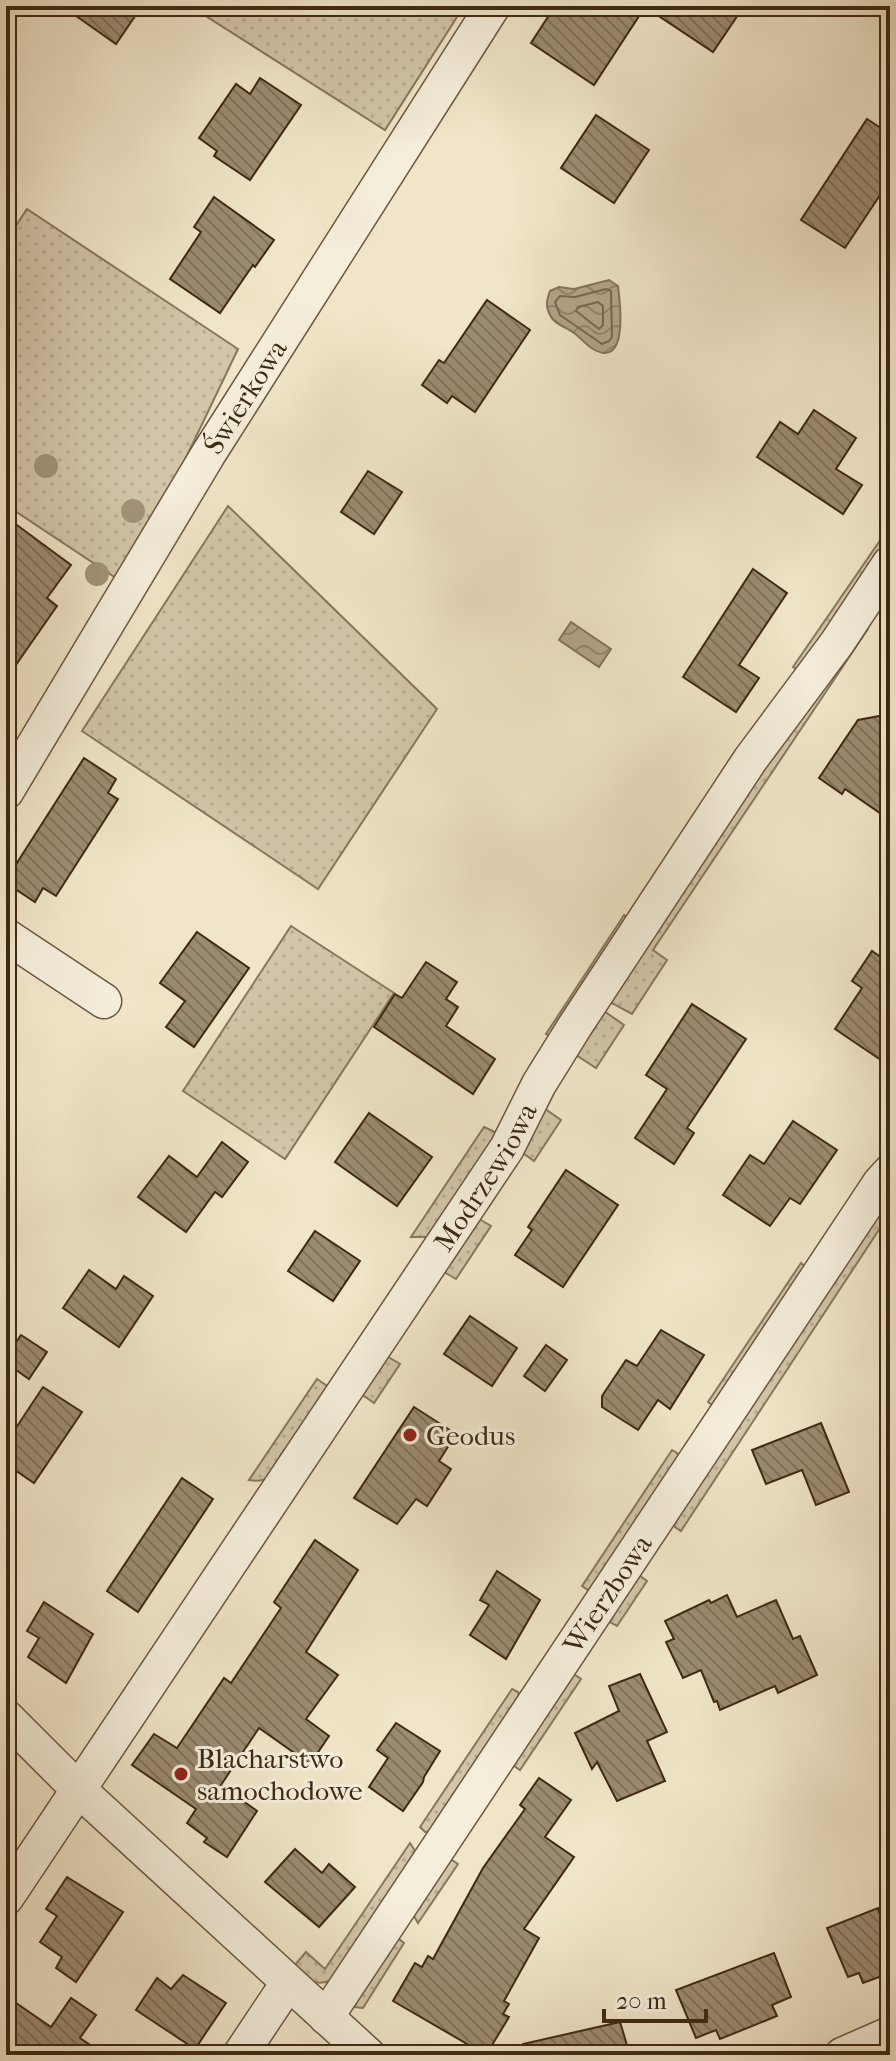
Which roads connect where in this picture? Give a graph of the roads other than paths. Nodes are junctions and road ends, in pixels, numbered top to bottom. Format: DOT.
graph roads {
  1 [pos="13,6"];
  2 [pos="493,6"];
  3 [pos="6,13"];
  4 [pos="890,563"];
  5 [pos="6,792"];
  6 [pos="6,936"];
  7 [pos="104,1001"];
  8 [pos="890,1172"];
  9 [pos="6,1717"];
  10 [pos="78,1789"];
  11 [pos="6,1898"];
  12 [pos="288,1983"];
  13 [pos="326,2017"];
  14 [pos="890,2034"];
  15 [pos="240,2055"];
  16 [pos="368,2055"];
  17 [pos="842,2055"];
  1 -- 3 [label="lane"];
  2 -- 5 [label="street, Świerkowa"];
  4 -- 10 [label="street, Modrzewiowa"];
  6 -- 7 [label="street"];
  8 -- 13 [label="street, Wierzbowa"];
  9 -- 10 [label="street"];
  10 -- 11 [label="street, Modrzewiowa"];
  10 -- 12 [label="street"];
  12 -- 13 [label="street"];
  12 -- 15 [label="street"];
  13 -- 16 [label="street"];
  14 -- 17 [label="street"];
}
